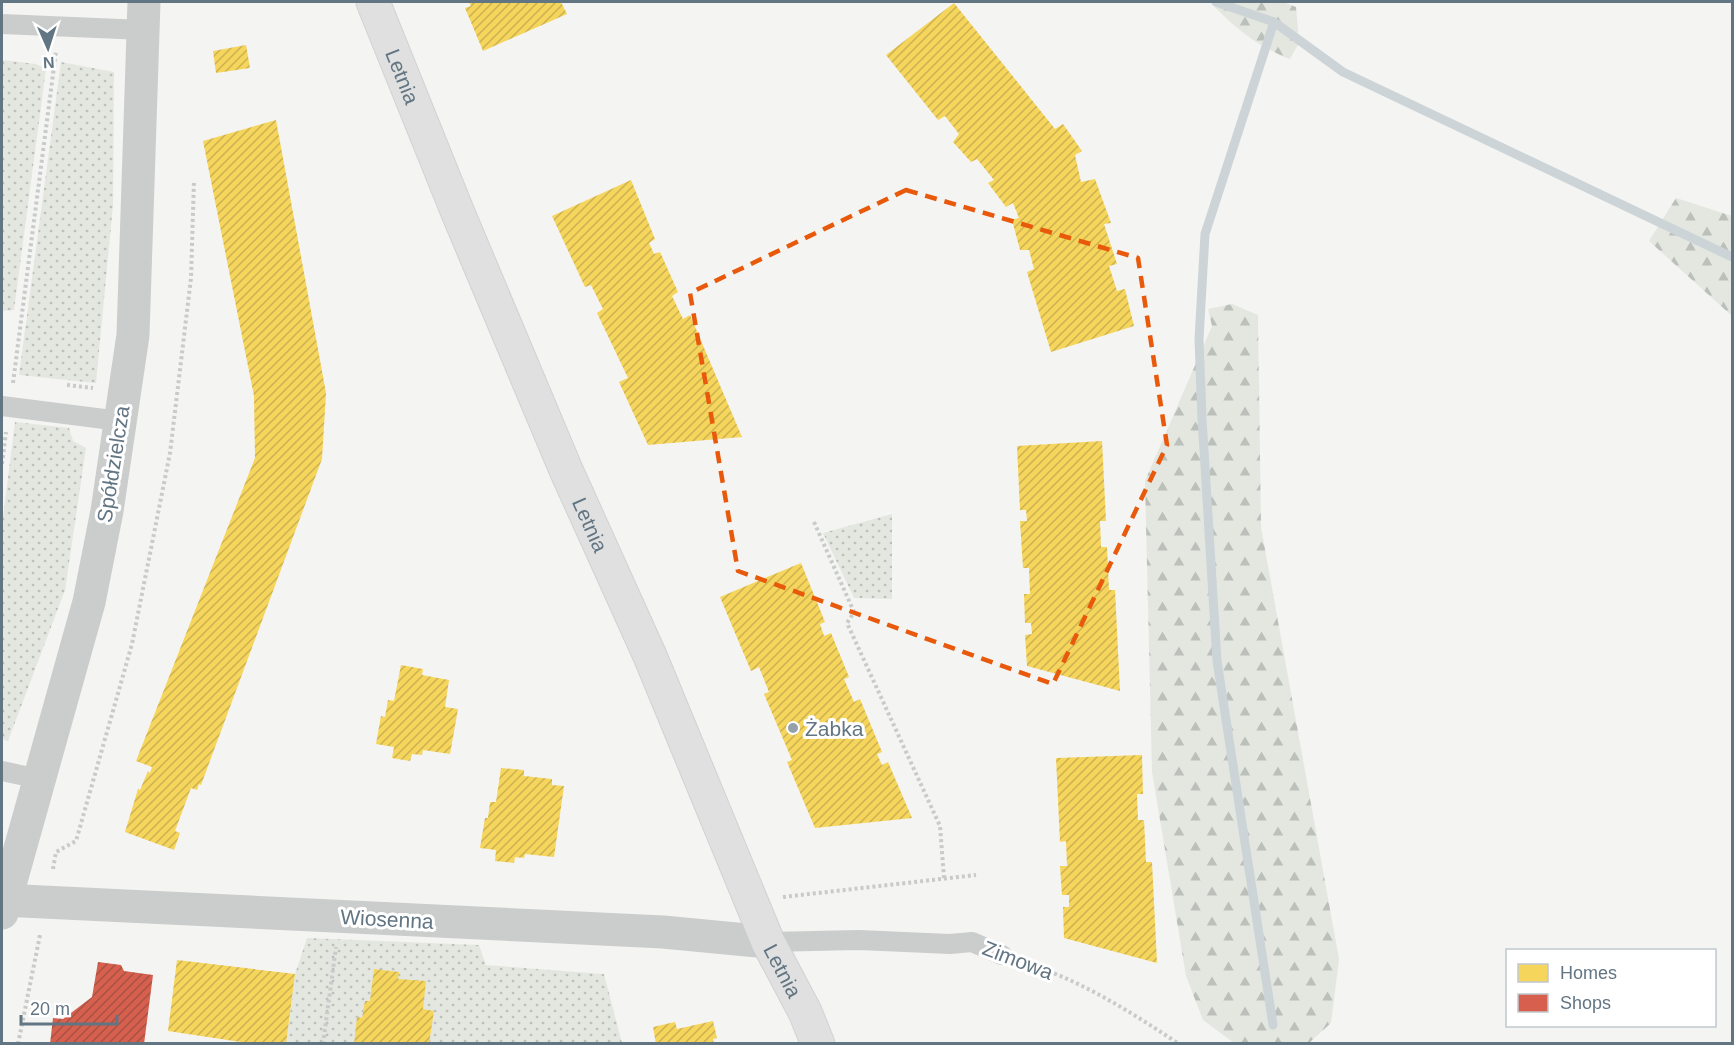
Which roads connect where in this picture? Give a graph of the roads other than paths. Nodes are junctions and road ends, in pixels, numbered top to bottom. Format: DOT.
graph roads {
  1 [pos="373,2"];
  2 [pos="144,16"];
  3 [pos="2,24"];
  4 [pos="5,406"];
  5 [pos="120,421"];
  6 [pos="2,771"];
  7 [pos="39,779"];
  8 [pos="3,904"];
  9 [pos="768,942"];
  10 [pos="1002,955"];
  11 [pos="818,1044"];
  1 -- 9 [label="street, Letnia"];
  2 -- 3 [label="lane"];
  2 -- 5 [label="street, Spółdzielcza"];
  4 -- 5 [label="lane"];
  5 -- 7 [label="street, Spółdzielcza"];
  6 -- 7 [label="lane"];
  7 -- 8 [label="street, Spółdzielcza"];
  8 -- 9 [label="street, Wiosenna"];
  9 -- 10 [label="lane, Zimowa"];
  9 -- 11 [label="street, Letnia"];
}
